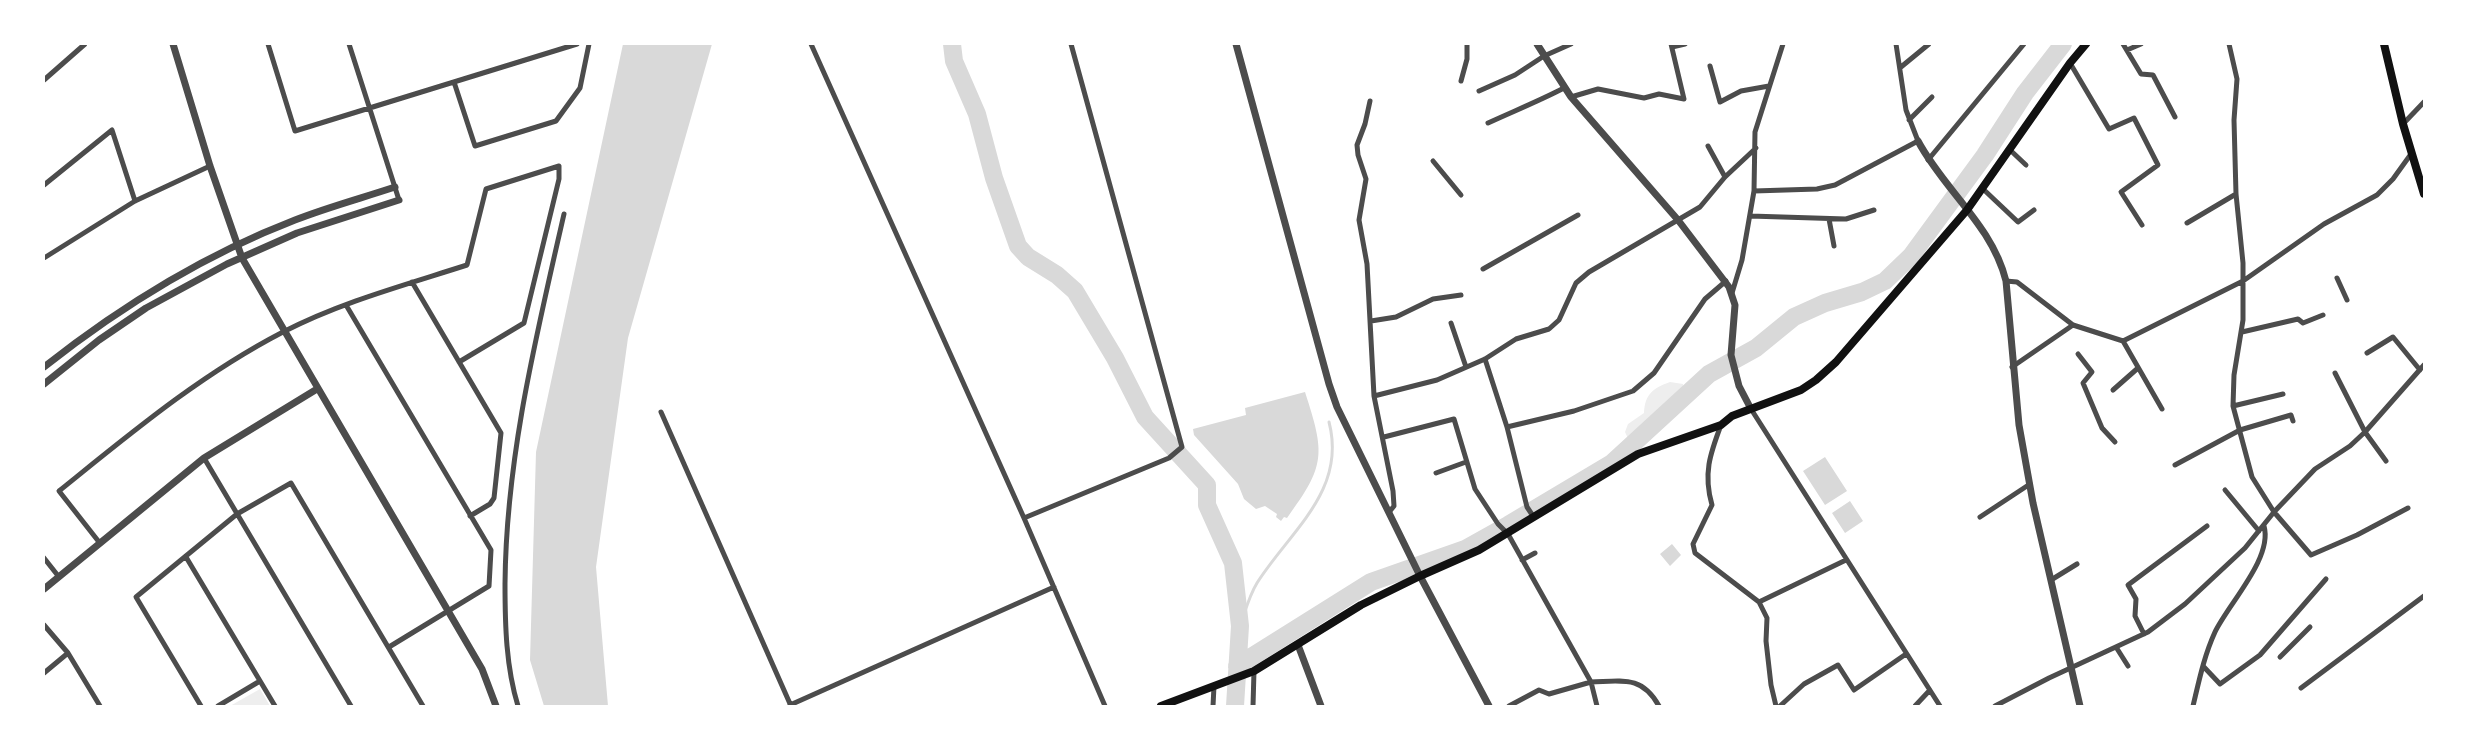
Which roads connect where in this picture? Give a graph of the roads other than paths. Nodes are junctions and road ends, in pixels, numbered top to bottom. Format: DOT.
graph roads {
  1 [pos="85,44"];
  2 [pos="173,44"];
  3 [pos="268,44"];
  4 [pos="349,44"];
  5 [pos="577,44"];
  6 [pos="590,44"];
  7 [pos="811,44"];
  8 [pos="1071,44"];
  9 [pos="1236,44"];
  10 [pos="1467,44"];
  11 [pos="1537,44"];
  12 [pos="1571,44"];
  13 [pos="1685,44"];
  14 [pos="1783,44"];
  15 [pos="1896,44"];
  16 [pos="1929,44"];
  17 [pos="2024,44"];
  18 [pos="2086,44"];
  19 [pos="2124,44"];
  20 [pos="2141,44"];
  21 [pos="2229,44"];
  22 [pos="2384,44"];
  23 [pos="1672,45"];
  24 [pos="2127,50"];
  25 [pos="1544,56"];
  26 [pos="2070,63"];
  27 [pos="1710,66"];
  28 [pos="1900,67"];
  29 [pos="44,80"];
  30 [pos="454,81"];
  31 [pos="1461,81"];
  32 [pos="1769,86"];
  33 [pos="1564,88"];
  34 [pos="1479,92"];
  35 [pos="1571,97"];
  36 [pos="1932,97"];
  37 [pos="1370,101"];
  38 [pos="2424,102"];
  39 [pos="370,108"];
  40 [pos="2175,117"];
  41 [pos="1909,120"];
  42 [pos="1488,123"];
  43 [pos="2403,124"];
  44 [pos="1918,141"];
  45 [pos="1708,146"];
  46 [pos="1756,148"];
  47 [pos="2009,149"];
  48 [pos="2411,154"];
  49 [pos="1928,160"];
  50 [pos="1433,161"];
  51 [pos="2026,165"];
  52 [pos="210,166"];
  53 [pos="1725,177"];
  54 [pos="44,185"];
  55 [pos="395,187"];
  56 [pos="1982,188"];
  57 [pos="1754,191"];
  58 [pos="2236,194"];
  59 [pos="2424,194"];
  60 [pos="1461,195"];
  61 [pos="399,200"];
  62 [pos="135,201"];
  63 [pos="1965,207"];
  64 [pos="1874,210"];
  65 [pos="2034,210"];
  66 [pos="564,214"];
  67 [pos="1578,214"];
  68 [pos="1750,216"];
  69 [pos="1829,219"];
  70 [pos="1678,220"];
  71 [pos="2187,223"];
  72 [pos="2142,225"];
  73 [pos="236,245"];
  74 [pos="1834,246"];
  75 [pos="44,258"];
  76 [pos="242,258"];
  77 [pos="1484,269"];
  78 [pos="2337,279"];
  79 [pos="1726,281"];
  80 [pos="2006,281"];
  81 [pos="2242,281"];
  82 [pos="412,282"];
  83 [pos="1732,293"];
  84 [pos="1461,295"];
  85 [pos="2347,300"];
  86 [pos="346,305"];
  87 [pos="2323,315"];
  88 [pos="1371,321"];
  89 [pos="1451,323"];
  90 [pos="2073,326"];
  91 [pos="283,332"];
  92 [pos="2242,332"];
  93 [pos="2123,341"];
  94 [pos="2367,353"];
  95 [pos="2078,354"];
  96 [pos="1485,359"];
  97 [pos="459,362"];
  98 [pos="44,367"];
  99 [pos="1466,367"];
  100 [pos="2012,367"];
  101 [pos="2138,368"];
  102 [pos="2422,368"];
  103 [pos="2335,373"];
  104 [pos="44,384"];
  105 [pos="317,389"];
  106 [pos="2113,390"];
  107 [pos="2283,394"];
  108 [pos="1374,396"];
  109 [pos="2233,406"];
  110 [pos="1751,409"];
  111 [pos="2162,409"];
  112 [pos="661,412"];
  113 [pos="2293,422"];
  114 [pos="1720,425"];
  115 [pos="1507,427"];
  116 [pos="2240,430"];
  117 [pos="2365,432"];
  118 [pos="1384,437"];
  119 [pos="2115,442"];
  120 [pos="204,458"];
  121 [pos="2386,461"];
  122 [pos="1466,462"];
  123 [pos="2175,465"];
  124 [pos="1436,472"];
  125 [pos="2030,484"];
  126 [pos="2225,490"];
  127 [pos="2408,507"];
  128 [pos="1390,511"];
  129 [pos="2274,512"];
  130 [pos="237,514"];
  131 [pos="1532,515"];
  132 [pos="470,516"];
  133 [pos="1980,517"];
  134 [pos="1024,518"];
  135 [pos="2207,526"];
  136 [pos="2262,529"];
  137 [pos="1506,533"];
  138 [pos="99,542"];
  139 [pos="1535,553"];
  140 [pos="186,557"];
  141 [pos="44,558"];
  142 [pos="1522,560"];
  143 [pos="1846,560"];
  144 [pos="2077,564"];
  145 [pos="1420,576"];
  146 [pos="59,577"];
  147 [pos="2326,579"];
  148 [pos="2050,580"];
  149 [pos="1054,587"];
  150 [pos="44,589"];
  151 [pos="2424,596"];
  152 [pos="1759,602"];
  153 [pos="449,612"];
  154 [pos="44,625"];
  155 [pos="2310,627"];
  156 [pos="2144,634"];
  157 [pos="1298,645"];
  158 [pos="389,647"];
  159 [pos="2116,647"];
  160 [pos="68,652"];
  161 [pos="1906,654"];
  162 [pos="2280,657"];
  163 [pos="2127,666"];
  164 [pos="2203,666"];
  165 [pos="2070,667"];
  166 [pos="44,673"];
  167 [pos="1251,673"];
  168 [pos="260,681"];
  169 [pos="1591,682"];
  170 [pos="1214,686"];
  171 [pos="2301,688"];
  172 [pos="1930,690"];
  173 [pos="1999,705"];
  174 [pos="100,706"];
  175 [pos="201,706"];
  176 [pos="218,706"];
  177 [pos="274,706"];
  178 [pos="351,706"];
  179 [pos="423,706"];
  180 [pos="496,706"];
  181 [pos="518,706"];
  182 [pos="791,706"];
  183 [pos="1106,706"];
  184 [pos="1161,706"];
  185 [pos="1213,706"];
  186 [pos="1253,706"];
  187 [pos="1321,706"];
  188 [pos="1489,706"];
  189 [pos="1509,706"];
  190 [pos="1597,706"];
  191 [pos="1659,706"];
  192 [pos="1778,706"];
  193 [pos="1915,706"];
  194 [pos="1940,706"];
  195 [pos="2080,706"];
  196 [pos="2193,706"];
  1 -- 29 [label="street"];
  2 -- 52 [label="street"];
  3 -- 39 [label="street"];
  4 -- 39 [label="street"];
  5 -- 30 [label="street"];
  6 -- 30 [label="street"];
  7 -- 134 [label="street"];
  8 -- 134 [label="street"];
  9 -- 128 [label="street"];
  10 -- 31 [label="street"];
  11 -- 25 [label="street"];
  12 -- 25 [label="street"];
  13 -- 23 [label="street"];
  14 -- 32 [label="street"];
  15 -- 28 [label="street"];
  16 -- 28 [label="street"];
  17 -- 49 [label="street"];
  18 -- 26 [label="main road"];
  19 -- 24 [label="street"];
  20 -- 24 [label="street"];
  21 -- 58 [label="street"];
  22 -- 43 [label="main road"];
  23 -- 35 [label="street"];
  24 -- 40 [label="street"];
  25 -- 33 [label="street"];
  25 -- 34 [label="street"];
  26 -- 47 [label="main road"];
  26 -- 72 [label="street"];
  27 -- 32 [label="street"];
  28 -- 41 [label="street"];
  30 -- 39 [label="street"];
  32 -- 46 [label="street"];
  33 -- 35 [label="street"];
  33 -- 42 [label="street"];
  35 -- 70 [label="street"];
  36 -- 41 [label="street"];
  37 -- 88 [label="street"];
  38 -- 43 [label="street"];
  39 -- 55 [label="street"];
  41 -- 44 [label="street"];
  43 -- 48 [label="main road"];
  44 -- 49 [label="street"];
  44 -- 57 [label="street"];
  45 -- 53 [label="street"];
  46 -- 53 [label="street"];
  46 -- 57 [label="street"];
  47 -- 51 [label="street"];
  47 -- 56 [label="main road"];
  48 -- 59 [label="main road"];
  48 -- 81 [label="street"];
  49 -- 63 [label="street"];
  50 -- 60 [label="street"];
  52 -- 62 [label="street"];
  52 -- 73 [label="street"];
  53 -- 70 [label="street"];
  54 -- 62 [label="street"];
  55 -- 61 [label="street"];
  55 -- 73 [label="street"];
  56 -- 63 [label="main road"];
  56 -- 65 [label="street"];
  57 -- 68 [label="street"];
  58 -- 71 [label="street"];
  58 -- 81 [label="street"];
  61 -- 76 [label="street"];
  62 -- 75 [label="street"];
  63 -- 80 [label="street"];
  63 -- 110 [label="main road"];
  64 -- 69 [label="street"];
  66 -- 181 [label="street"];
  67 -- 77 [label="street"];
  68 -- 69 [label="street"];
  68 -- 83 [label="street"];
  69 -- 74 [label="street"];
  70 -- 79 [label="street"];
  70 -- 96 [label="street"];
  73 -- 76 [label="street"];
  73 -- 98 [label="street"];
  76 -- 91 [label="street"];
  76 -- 104 [label="street"];
  78 -- 85 [label="street"];
  79 -- 83 [label="street"];
  79 -- 115 [label="street"];
  80 -- 90 [label="street"];
  80 -- 100 [label="street"];
  81 -- 92 [label="street"];
  81 -- 93 [label="street"];
  82 -- 86 [label="street"];
  82 -- 97 [label="street"];
  82 -- 97 [label="street"];
  83 -- 110 [label="street"];
  84 -- 88 [label="street"];
  86 -- 91 [label="street"];
  86 -- 132 [label="street"];
  87 -- 92 [label="street"];
  88 -- 108 [label="street"];
  89 -- 99 [label="street"];
  90 -- 93 [label="street"];
  90 -- 100 [label="street"];
  91 -- 105 [label="street"];
  91 -- 138 [label="street"];
  92 -- 109 [label="street"];
  93 -- 101 [label="street"];
  94 -- 102 [label="street"];
  95 -- 119 [label="street"];
  96 -- 99 [label="street"];
  96 -- 115 [label="street"];
  97 -- 132 [label="street"];
  99 -- 108 [label="street"];
  100 -- 125 [label="street"];
  101 -- 106 [label="street"];
  101 -- 111 [label="street"];
  102 -- 117 [label="street"];
  103 -- 117 [label="street"];
  105 -- 120 [label="street"];
  105 -- 153 [label="street"];
  107 -- 109 [label="street"];
  108 -- 118 [label="street"];
  109 -- 116 [label="street"];
  110 -- 114 [label="main road"];
  110 -- 143 [label="street"];
  112 -- 182 [label="street"];
  113 -- 116 [label="street"];
  114 -- 131 [label="main road"];
  114 -- 152 [label="street"];
  115 -- 131 [label="street"];
  116 -- 123 [label="street"];
  116 -- 129 [label="street"];
  117 -- 121 [label="street"];
  117 -- 129 [label="street"];
  118 -- 122 [label="street"];
  118 -- 128 [label="street"];
  120 -- 130 [label="street"];
  120 -- 138 [label="street"];
  122 -- 124 [label="street"];
  122 -- 137 [label="street"];
  125 -- 133 [label="street"];
  125 -- 148 [label="street"];
  126 -- 136 [label="street"];
  127 -- 129 [label="street"];
  128 -- 145 [label="street"];
  129 -- 136 [label="street"];
  130 -- 140 [label="street"];
  130 -- 158 [label="street"];
  130 -- 178 [label="street"];
  131 -- 137 [label="main road"];
  132 -- 153 [label="street"];
  134 -- 149 [label="street"];
  135 -- 156 [label="street"];
  136 -- 156 [label="street"];
  136 -- 164 [label="street"];
  137 -- 142 [label="street"];
  137 -- 145 [label="main road"];
  138 -- 146 [label="street"];
  139 -- 142 [label="street"];
  140 -- 168 [label="street"];
  140 -- 175 [label="street"];
  141 -- 146 [label="street"];
  142 -- 169 [label="street"];
  143 -- 152 [label="street"];
  143 -- 161 [label="street"];
  144 -- 148 [label="street"];
  145 -- 157 [label="main road"];
  145 -- 188 [label="street"];
  146 -- 150 [label="street"];
  147 -- 164 [label="street"];
  148 -- 165 [label="street"];
  149 -- 182 [label="street"];
  149 -- 183 [label="street"];
  151 -- 171 [label="street"];
  152 -- 192 [label="street"];
  153 -- 158 [label="street"];
  153 -- 180 [label="street"];
  154 -- 160 [label="street"];
  155 -- 162 [label="street"];
  156 -- 159 [label="street"];
  157 -- 167 [label="main road"];
  157 -- 187 [label="street"];
  158 -- 179 [label="street"];
  159 -- 163 [label="street"];
  159 -- 165 [label="street"];
  160 -- 166 [label="street"];
  160 -- 174 [label="street"];
  161 -- 172 [label="street"];
  161 -- 192 [label="street"];
  164 -- 196 [label="street"];
  165 -- 173 [label="street"];
  165 -- 195 [label="street"];
  167 -- 170 [label="main road"];
  167 -- 186 [label="street"];
  168 -- 176 [label="street"];
  168 -- 177 [label="street"];
  169 -- 189 [label="street"];
  169 -- 190 [label="street"];
  169 -- 191 [label="street"];
  170 -- 184 [label="main road"];
  170 -- 185 [label="street"];
  172 -- 193 [label="street"];
  172 -- 194 [label="street"];
}
